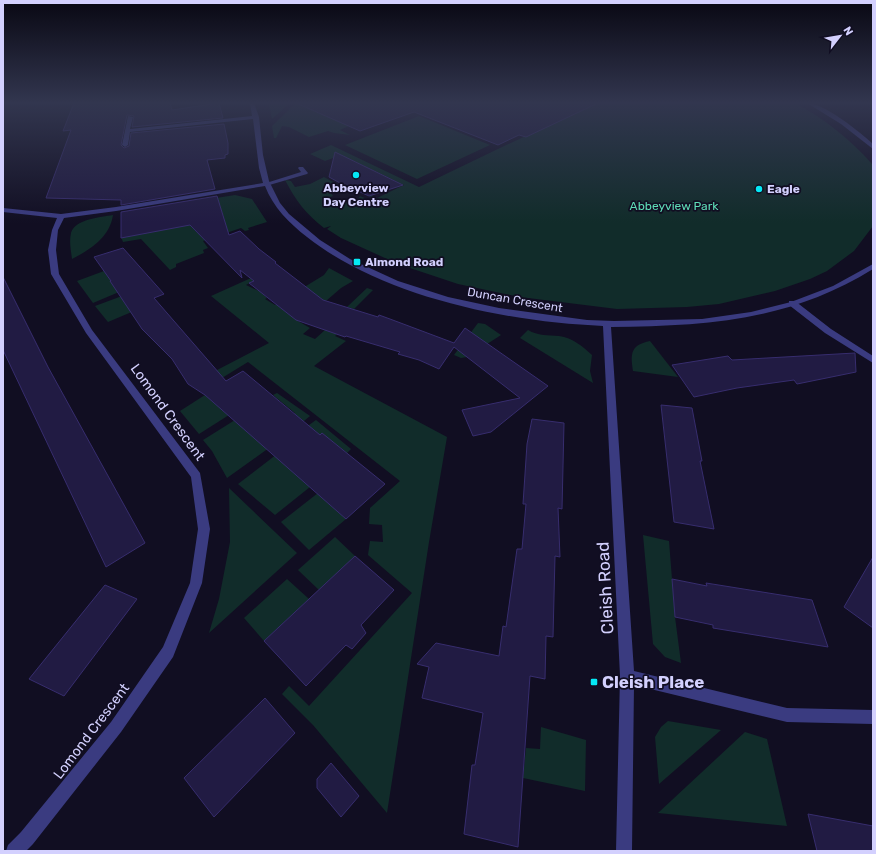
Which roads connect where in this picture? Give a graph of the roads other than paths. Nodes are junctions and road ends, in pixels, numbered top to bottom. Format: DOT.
graph roads {
  1 [pos="259,143"];
  2 [pos="301,168"];
  3 [pos="266,184"];
  4 [pos="3,210"];
  5 [pos="61,216"];
  6 [pos="873,266"];
  7 [pos="792,304"];
  8 [pos="607,324"];
  9 [pos="873,360"];
  10 [pos="627,676"];
  11 [pos="873,718"];
  12 [pos="14,851"];
  13 [pos="624,851"];
  1 -- 3 [label="street, Duncan Crescent"];
  2 -- 3 [label="street"];
  3 -- 5 [label="street"];
  3 -- 8 [label="street, Duncan Crescent"];
  4 -- 5 [label="street"];
  5 -- 12 [label="street, Lomond Crescent"];
  6 -- 7 [label="street, Duncan Crescent"];
  7 -- 8 [label="street, Duncan Crescent"];
  7 -- 9 [label="street"];
  8 -- 10 [label="street, Cleish Road"];
  10 -- 11 [label="street"];
  10 -- 13 [label="street, Cleish Road"];
}
